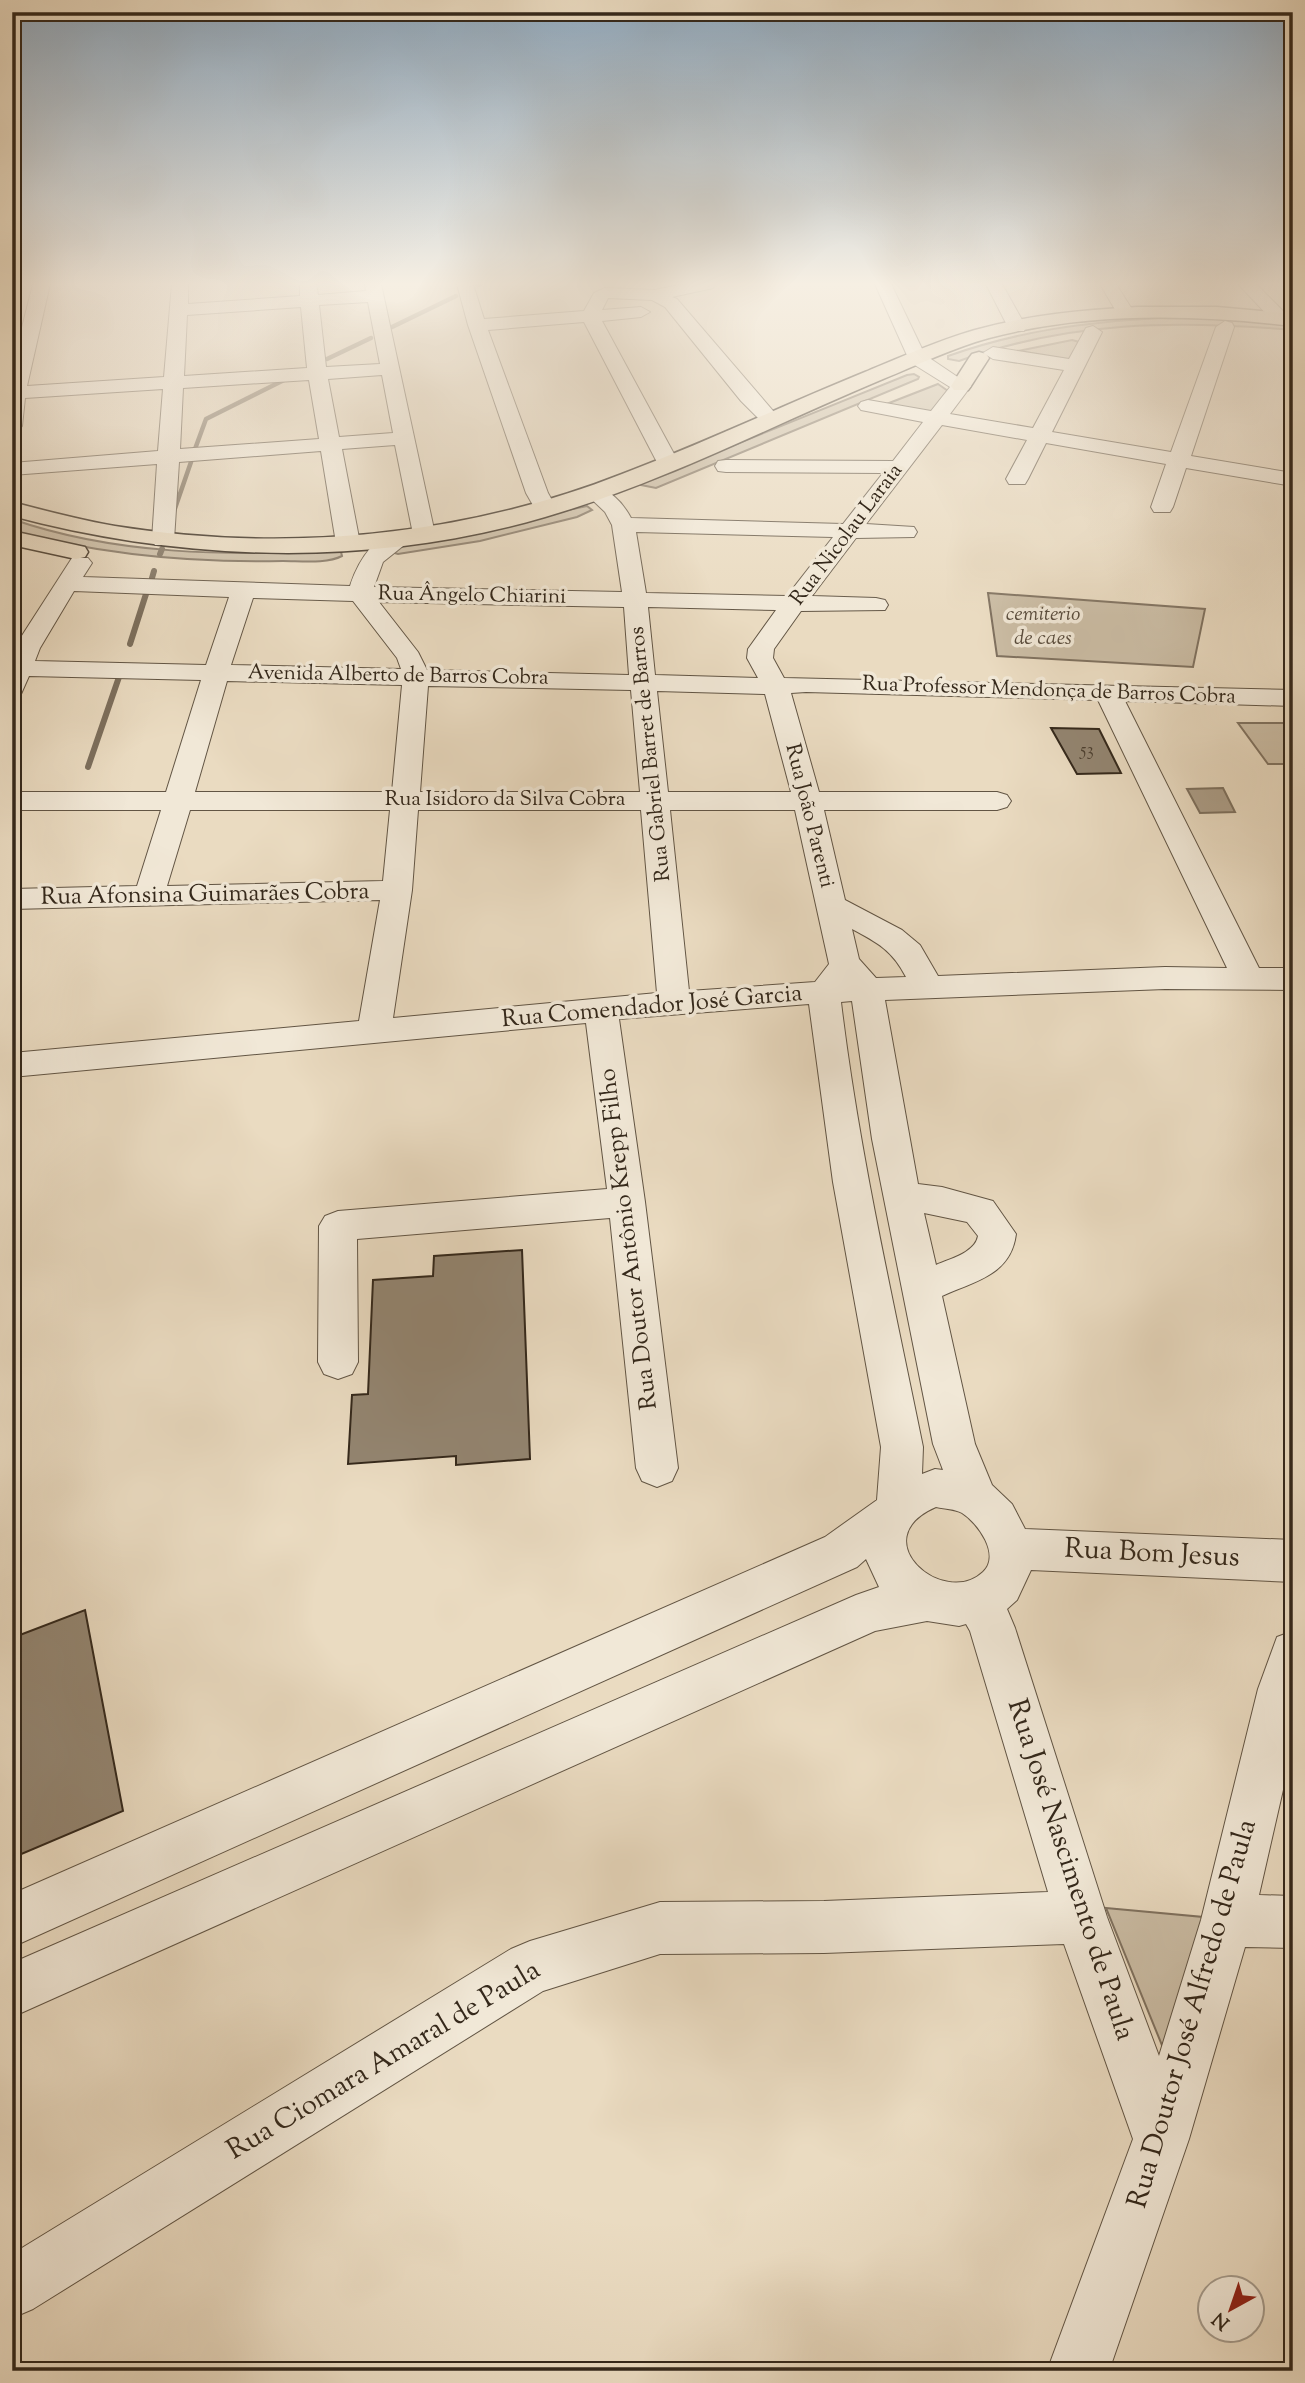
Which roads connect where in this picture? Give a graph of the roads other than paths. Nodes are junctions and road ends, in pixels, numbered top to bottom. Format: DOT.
graph roads {
  1 [pos="14,395"];
  2 [pos="170,395"];
  3 [pos="321,395"];
  4 [pos="394,395"];
  5 [pos="502,395"];
  6 [pos="631,395"];
  7 [pos="747,395"];
  8 [pos="828,395"];
  9 [pos="891,395"];
  10 [pos="946,395"];
  11 [pos="1062,395"];
  12 [pos="1201,395"];
  13 [pos="868,405"];
  14 [pos="844,416"];
  15 [pos="937,418"];
  16 [pos="771,419"];
  17 [pos="12,426"];
  18 [pos="1040,436"];
  19 [pos="405,438"];
  20 [pos="329,445"];
  21 [pos="773,446"];
  22 [pos="167,457"];
  23 [pos="1178,460"];
  24 [pos="726,466"];
  25 [pos="898,467"];
  26 [pos="12,469"];
  27 [pos="672,474"];
  28 [pos="701,475"];
  29 [pos="1017,479"];
  30 [pos="1293,480"];
  31 [pos="1162,507"];
  32 [pos="12,509"];
  33 [pos="546,509"];
  34 [pos="607,511"];
  35 [pos="571,525"];
  36 [pos="850,530"];
  37 [pos="906,531"];
  38 [pos="413,536"];
  39 [pos="12,538"];
  40 [pos="163,540"];
  41 [pos="348,543"];
  42 [pos="92,555"];
  43 [pos="368,564"];
  44 [pos="201,565"];
  45 [pos="67,583"];
  46 [pos="244,589"];
  47 [pos="360,594"];
  48 [pos="635,599"];
  49 [pos="795,603"];
  50 [pos="876,605"];
  51 [pos="219,662"];
  52 [pos="17,664"];
  53 [pos="413,667"];
  54 [pos="643,673"];
  55 [pos="771,679"];
  56 [pos="1107,692"];
  57 [pos="1293,698"];
  58 [pos="405,800"];
  59 [pos="656,800"];
  60 [pos="180,801"];
  61 [pos="997,801"];
  62 [pos="12,802"];
  63 [pos="808,803"];
  64 [pos="397,890"];
  65 [pos="149,896"];
  66 [pos="12,899"];
  67 [pos="831,905"];
  68 [pos="1248,978"];
  69 [pos="1293,979"];
  70 [pos="845,981"];
  71 [pos="928,987"];
  72 [pos="674,1003"];
  73 [pos="601,1009"];
  74 [pos="374,1030"];
  75 [pos="12,1065"];
  76 [pos="903,1197"];
  77 [pos="627,1202"];
  78 [pos="922,1288"];
  79 [pos="338,1362"];
  80 [pos="657,1468"];
  81 [pos="976,1498"];
  82 [pos="893,1510"];
  83 [pos="1011,1549"];
  84 [pos="1293,1560"];
  85 [pos="926,1600"];
  86 [pos="979,1601"];
  87 [pos="1293,1653"];
  88 [pos="1081,1917"];
  89 [pos="1227,1920"];
  90 [pos="12,1921"];
  91 [pos="1293,1922"];
  92 [pos="12,1990"];
  93 [pos="1161,2139"];
  94 [pos="12,2288"];
  95 [pos="1078,2371"];
  1 -- 17 [label="street"];
  2 -- 22 [label="street"];
  3 -- 20 [label="street"];
  4 -- 19 [label="street"];
  5 -- 33 [label="street"];
  6 -- 27 [label="street"];
  7 -- 16 [label="street"];
  8 -- 16 [label="main road"];
  9 -- 13 [label="main road"];
  10 -- 15 [label="street, Rua Nicolau Laraia"];
  11 -- 18 [label="street"];
  12 -- 23 [label="street"];
  13 -- 14 [label="main road"];
  13 -- 15 [label="street"];
  15 -- 18 [label="street"];
  15 -- 25 [label="street, Rua Nicolau Laraia"];
  16 -- 27 [label="main road"];
  18 -- 23 [label="street"];
  18 -- 29 [label="street"];
  19 -- 20 [label="street"];
  19 -- 38 [label="street"];
  20 -- 22 [label="street"];
  20 -- 41 [label="street"];
  21 -- 24 [label="main road"];
  22 -- 26 [label="street"];
  22 -- 40 [label="street"];
  23 -- 30 [label="street"];
  23 -- 31 [label="street"];
  24 -- 25 [label="street"];
  24 -- 28 [label="main road"];
  25 -- 36 [label="street, Rua Nicolau Laraia"];
  27 -- 34 [label="main road"];
  32 -- 40 [label="main road"];
  33 -- 34 [label="main road"];
  33 -- 38 [label="main road"];
  34 -- 36 [label="street"];
  34 -- 48 [label="street, Rua Gabriel Barret de Barros"];
  35 -- 43 [label="main road"];
  36 -- 37 [label="street"];
  36 -- 49 [label="street, Rua Nicolau Laraia"];
  38 -- 41 [label="main road"];
  38 -- 43 [label="street"];
  39 -- 42 [label="main road"];
  40 -- 41 [label="main road"];
  42 -- 45 [label="street"];
  43 -- 44 [label="main road"];
  43 -- 47 [label="street"];
  45 -- 46 [label="street, Rua Ângelo Chiarini"];
  45 -- 52 [label="street"];
  46 -- 47 [label="street, Rua Ângelo Chiarini"];
  46 -- 51 [label="street"];
  47 -- 48 [label="street, Rua Ângelo Chiarini"];
  47 -- 53 [label="street"];
  48 -- 49 [label="street, Rua Ângelo Chiarini"];
  48 -- 54 [label="street, Rua Gabriel Barret de Barros"];
  49 -- 50 [label="street, Rua Ângelo Chiarini"];
  49 -- 55 [label="street, Rua Nicolau Laraia"];
  51 -- 52 [label="street, Avenida Alberto de Barros Cobra"];
  51 -- 53 [label="street, Avenida Alberto de Barros Cobra"];
  51 -- 60 [label="street"];
  53 -- 54 [label="street, Avenida Alberto de Barros Cobra"];
  53 -- 58 [label="street"];
  54 -- 55 [label="street, Avenida Alberto de Barros Cobra"];
  54 -- 59 [label="street, Rua Gabriel Barret de Barros"];
  55 -- 56 [label="street, Rua Professor Mendonça de Barros Cobra"];
  55 -- 63 [label="street, Rua João Parenti"];
  56 -- 57 [label="street, Rua Professor Mendonça de Barros Cobra"];
  56 -- 68 [label="street"];
  58 -- 59 [label="street, Rua Isidoro da Silva Cobra"];
  58 -- 60 [label="street, Rua Isidoro da Silva Cobra"];
  58 -- 64 [label="street"];
  59 -- 63 [label="street, Rua Isidoro da Silva Cobra"];
  59 -- 72 [label="street, Rua Gabriel Barret de Barros"];
  60 -- 62 [label="street, Rua Isidoro da Silva Cobra"];
  60 -- 65 [label="street"];
  61 -- 63 [label="street, Rua Isidoro da Silva Cobra"];
  63 -- 67 [label="street, Rua João Parenti"];
  64 -- 65 [label="street, Rua Afonsina Guimarães Cobra"];
  64 -- 74 [label="street"];
  65 -- 66 [label="street, Rua Afonsina Guimarães Cobra"];
  67 -- 70 [label="street, Rua João Parenti"];
  67 -- 71 [label="lane"];
  68 -- 69 [label="street, Rua Comendador José Garcia"];
  68 -- 71 [label="street, Rua Comendador José Garcia"];
  70 -- 71 [label="street, Rua Comendador José Garcia"];
  70 -- 72 [label="street, Rua Comendador José Garcia"];
  70 -- 76 [label="street"];
  70 -- 82 [label="street"];
  72 -- 73 [label="street, Rua Comendador José Garcia"];
  73 -- 74 [label="street, Rua Comendador José Garcia"];
  73 -- 77 [label="street, Rua Doutor Antônio Krepp Filho"];
  74 -- 75 [label="street, Rua Comendador José Garcia"];
  76 -- 78 [label="street"];
  76 -- 78 [label="street"];
  77 -- 79 [label="street"];
  77 -- 80 [label="street, Rua Doutor Antônio Krepp Filho"];
  78 -- 81 [label="street"];
  81 -- 82 [label="street"];
  81 -- 83 [label="street"];
  82 -- 85 [label="street"];
  82 -- 90 [label="street"];
  83 -- 84 [label="street, Rua Bom Jesus"];
  83 -- 86 [label="street"];
  85 -- 86 [label="street"];
  85 -- 92 [label="street"];
  86 -- 88 [label="street, Rua José Nascimento de Paula"];
  87 -- 89 [label="street, Rua Doutor José Alfredo de Paula"];
  88 -- 93 [label="street, Rua José Nascimento de Paula"];
  88 -- 94 [label="street, Rua Ciomara Amaral de Paula"];
  89 -- 91 [label="street"];
  89 -- 93 [label="street, Rua Doutor José Alfredo de Paula"];
  93 -- 95 [label="street, Rua Doutor José Alfredo de Paula"];
}
